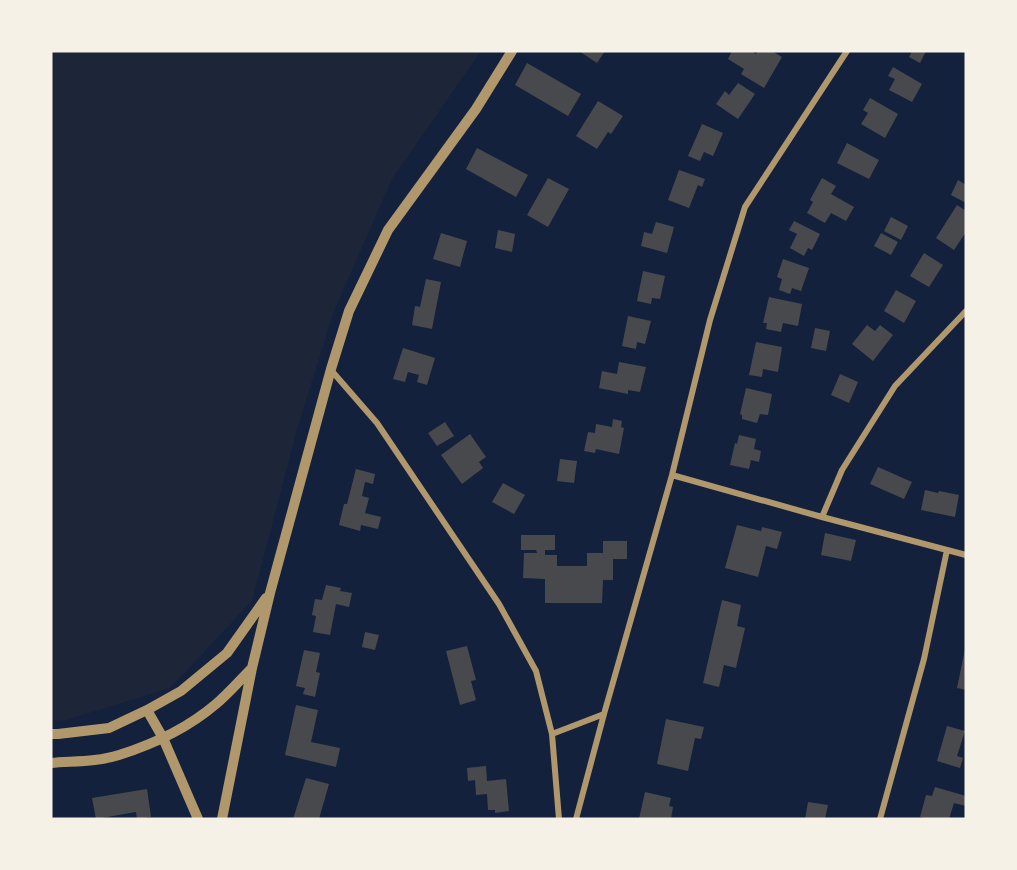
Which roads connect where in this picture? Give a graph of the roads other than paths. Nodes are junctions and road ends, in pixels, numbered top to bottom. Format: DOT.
graph roads {
  1 [pos="512,51"];
  2 [pos="847,51"];
  3 [pos="966,311"];
  4 [pos="331,369"];
  5 [pos="672,475"];
  6 [pos="822,517"];
  7 [pos="947,550"];
  8 [pos="966,555"];
  9 [pos="270,593"];
  10 [pos="252,668"];
  11 [pos="147,710"];
  12 [pos="604,714"];
  13 [pos="51,734"];
  14 [pos="552,734"];
  15 [pos="163,738"];
  16 [pos="51,763"];
  17 [pos="198,819"];
  18 [pos="222,819"];
  19 [pos="559,819"];
  20 [pos="576,819"];
  21 [pos="880,819"];
  1 -- 4 [label="street"];
  2 -- 5 [label="street"];
  3 -- 6 [label="street"];
  4 -- 9 [label="street"];
  4 -- 14 [label="street"];
  5 -- 6 [label="street"];
  5 -- 12 [label="street"];
  6 -- 7 [label="street"];
  7 -- 8 [label="street"];
  7 -- 21 [label="street"];
  9 -- 10 [label="street"];
  9 -- 11 [label="street"];
  10 -- 15 [label="street"];
  10 -- 18 [label="street"];
  11 -- 13 [label="street"];
  11 -- 15 [label="street"];
  12 -- 14 [label="street"];
  12 -- 20 [label="street"];
  14 -- 19 [label="street"];
  15 -- 16 [label="street"];
  15 -- 17 [label="street"];
}
